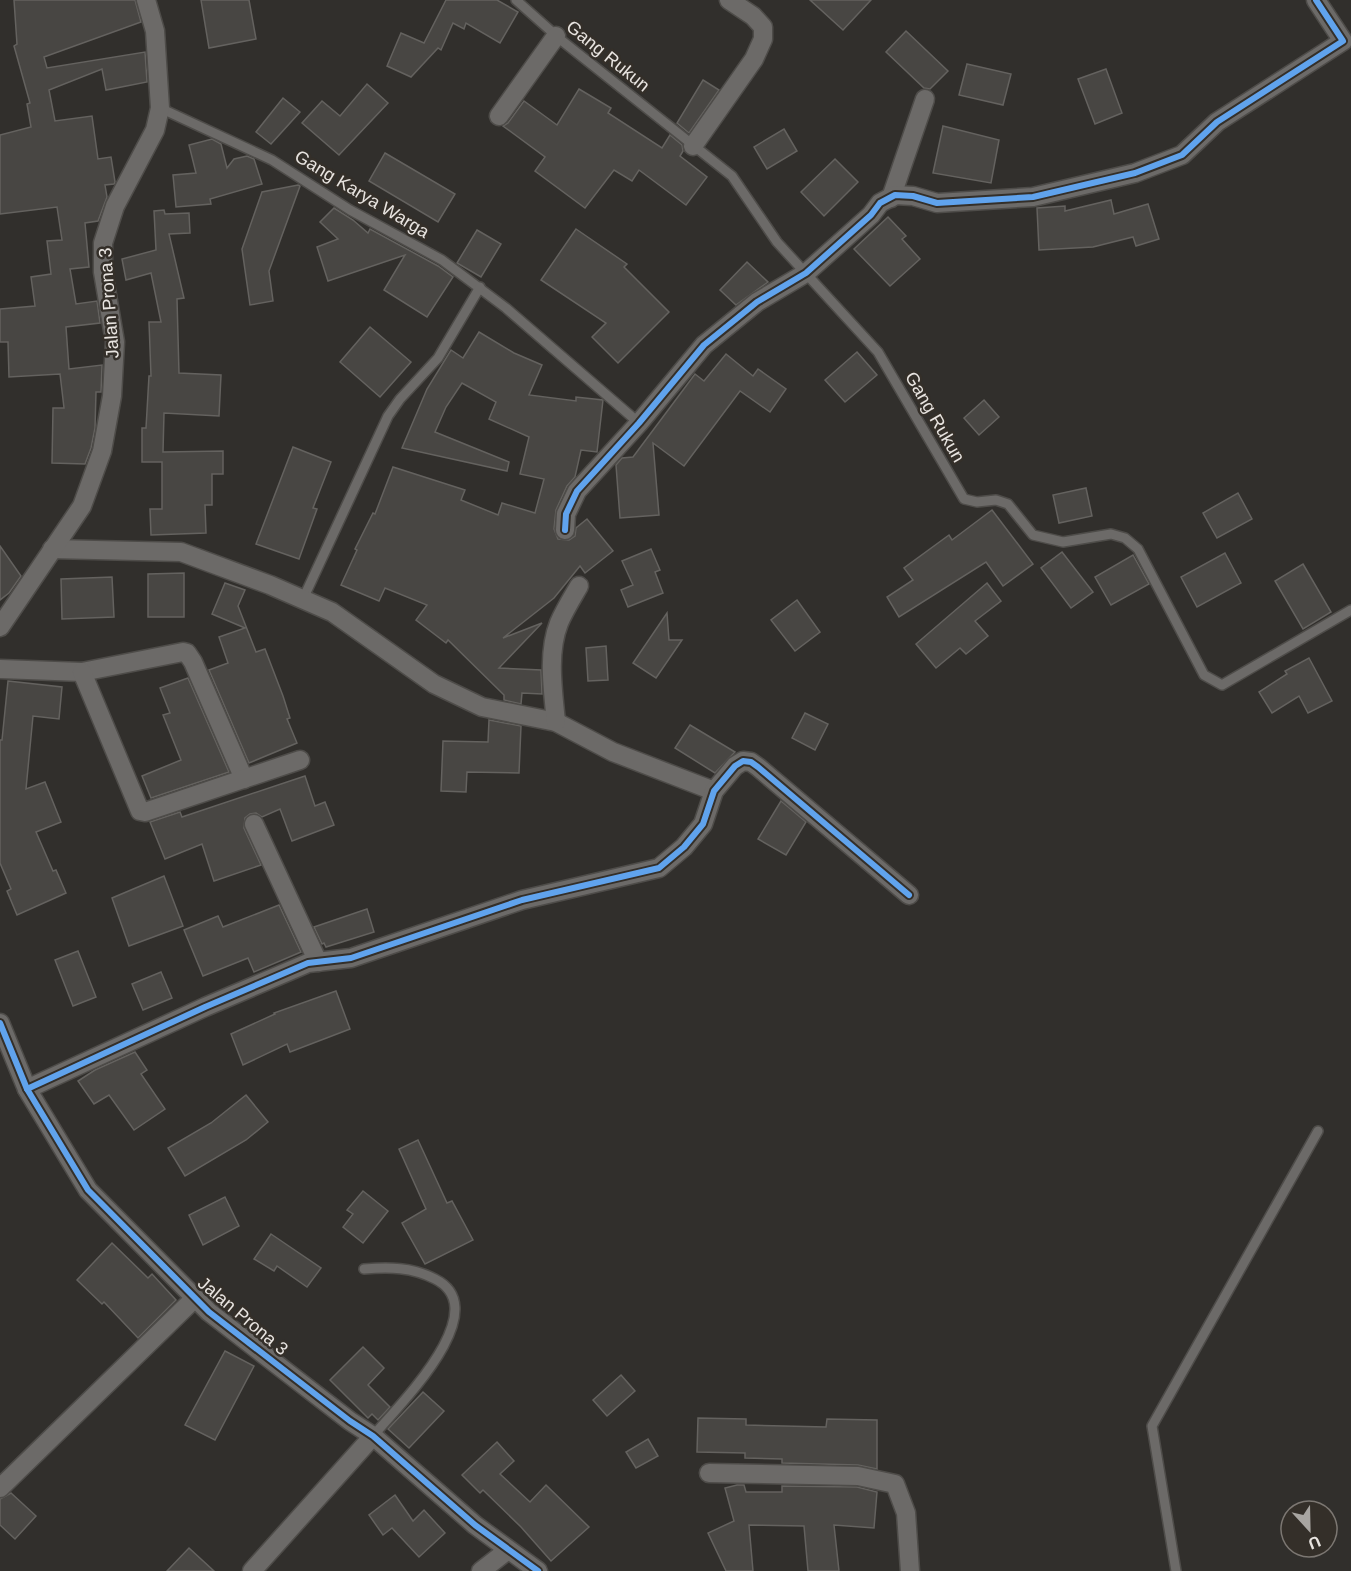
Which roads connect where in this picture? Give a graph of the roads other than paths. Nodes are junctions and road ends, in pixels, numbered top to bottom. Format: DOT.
graph roads {
  1 [pos="146,0"];
  2 [pos="516,0"];
  3 [pos="729,0"];
  4 [pos="1316,0"];
  5 [pos="556,36"];
  6 [pos="1347,48"];
  7 [pos="925,99"];
  8 [pos="160,108"];
  9 [pos="499,116"];
  10 [pos="693,146"];
  11 [pos="891,198"];
  12 [pos="806,273"];
  13 [pos="480,287"];
  14 [pos="639,423"];
  15 [pos="565,530"];
  16 [pos="52,549"];
  17 [pos="579,586"];
  18 [pos="303,599"];
  19 [pos="1351,610"];
  20 [pos="0,627"];
  21 [pos="0,669"];
  22 [pos="82,672"];
  23 [pos="556,722"];
  24 [pos="300,760"];
  25 [pos="244,779"];
  26 [pos="714,791"];
  27 [pos="254,824"];
  28 [pos="909,894"];
  29 [pos="318,962"];
  30 [pos="0,1024"];
  31 [pos="27,1089"];
  32 [pos="1318,1131"];
  33 [pos="364,1269"];
  34 [pos="195,1298"];
  35 [pos="373,1436"];
  36 [pos="709,1473"];
  37 [pos="0,1488"];
  38 [pos="508,1550"];
  39 [pos="252,1571"];
  40 [pos="481,1571"];
  41 [pos="538,1571"];
  42 [pos="910,1571"];
  43 [pos="1176,1571"];
  1 -- 8 [label="street, Jalan Prona 3"];
  2 -- 5 [label="lane, Gang Rukun"];
  3 -- 10 [label="street"];
  4 -- 6 [label="street"];
  5 -- 9 [label="street"];
  5 -- 10 [label="lane, Gang Rukun"];
  6 -- 11 [label="street"];
  7 -- 11 [label="street"];
  8 -- 13 [label="lane, Gang Karya Warga"];
  8 -- 16 [label="street, Jalan Prona 3"];
  10 -- 12 [label="lane, Gang Rukun"];
  11 -- 12 [label="street"];
  12 -- 14 [label="street"];
  12 -- 19 [label="lane, Gang Rukun"];
  13 -- 14 [label="lane, Gang Karya Warga"];
  13 -- 18 [label="lane"];
  14 -- 15 [label="street"];
  16 -- 18 [label="street"];
  16 -- 20 [label="street, Jalan Prona 3"];
  17 -- 23 [label="street"];
  18 -- 23 [label="street"];
  21 -- 22 [label="street"];
  22 -- 25 [label="street"];
  22 -- 25 [label="street"];
  23 -- 26 [label="street"];
  24 -- 25 [label="street"];
  26 -- 28 [label="street"];
  26 -- 29 [label="street"];
  27 -- 29 [label="street"];
  29 -- 31 [label="street"];
  30 -- 31 [label="street, Jalan Prona 3"];
  31 -- 34 [label="street, Jalan Prona 3"];
  32 -- 43 [label="lane"];
  33 -- 35 [label="lane"];
  34 -- 35 [label="street, Jalan Prona 3"];
  34 -- 37 [label="street"];
  35 -- 38 [label="street, Jalan Prona 3"];
  35 -- 39 [label="street"];
  36 -- 42 [label="street"];
  38 -- 40 [label="street"];
  38 -- 41 [label="street, Jalan Prona 3"];
}
